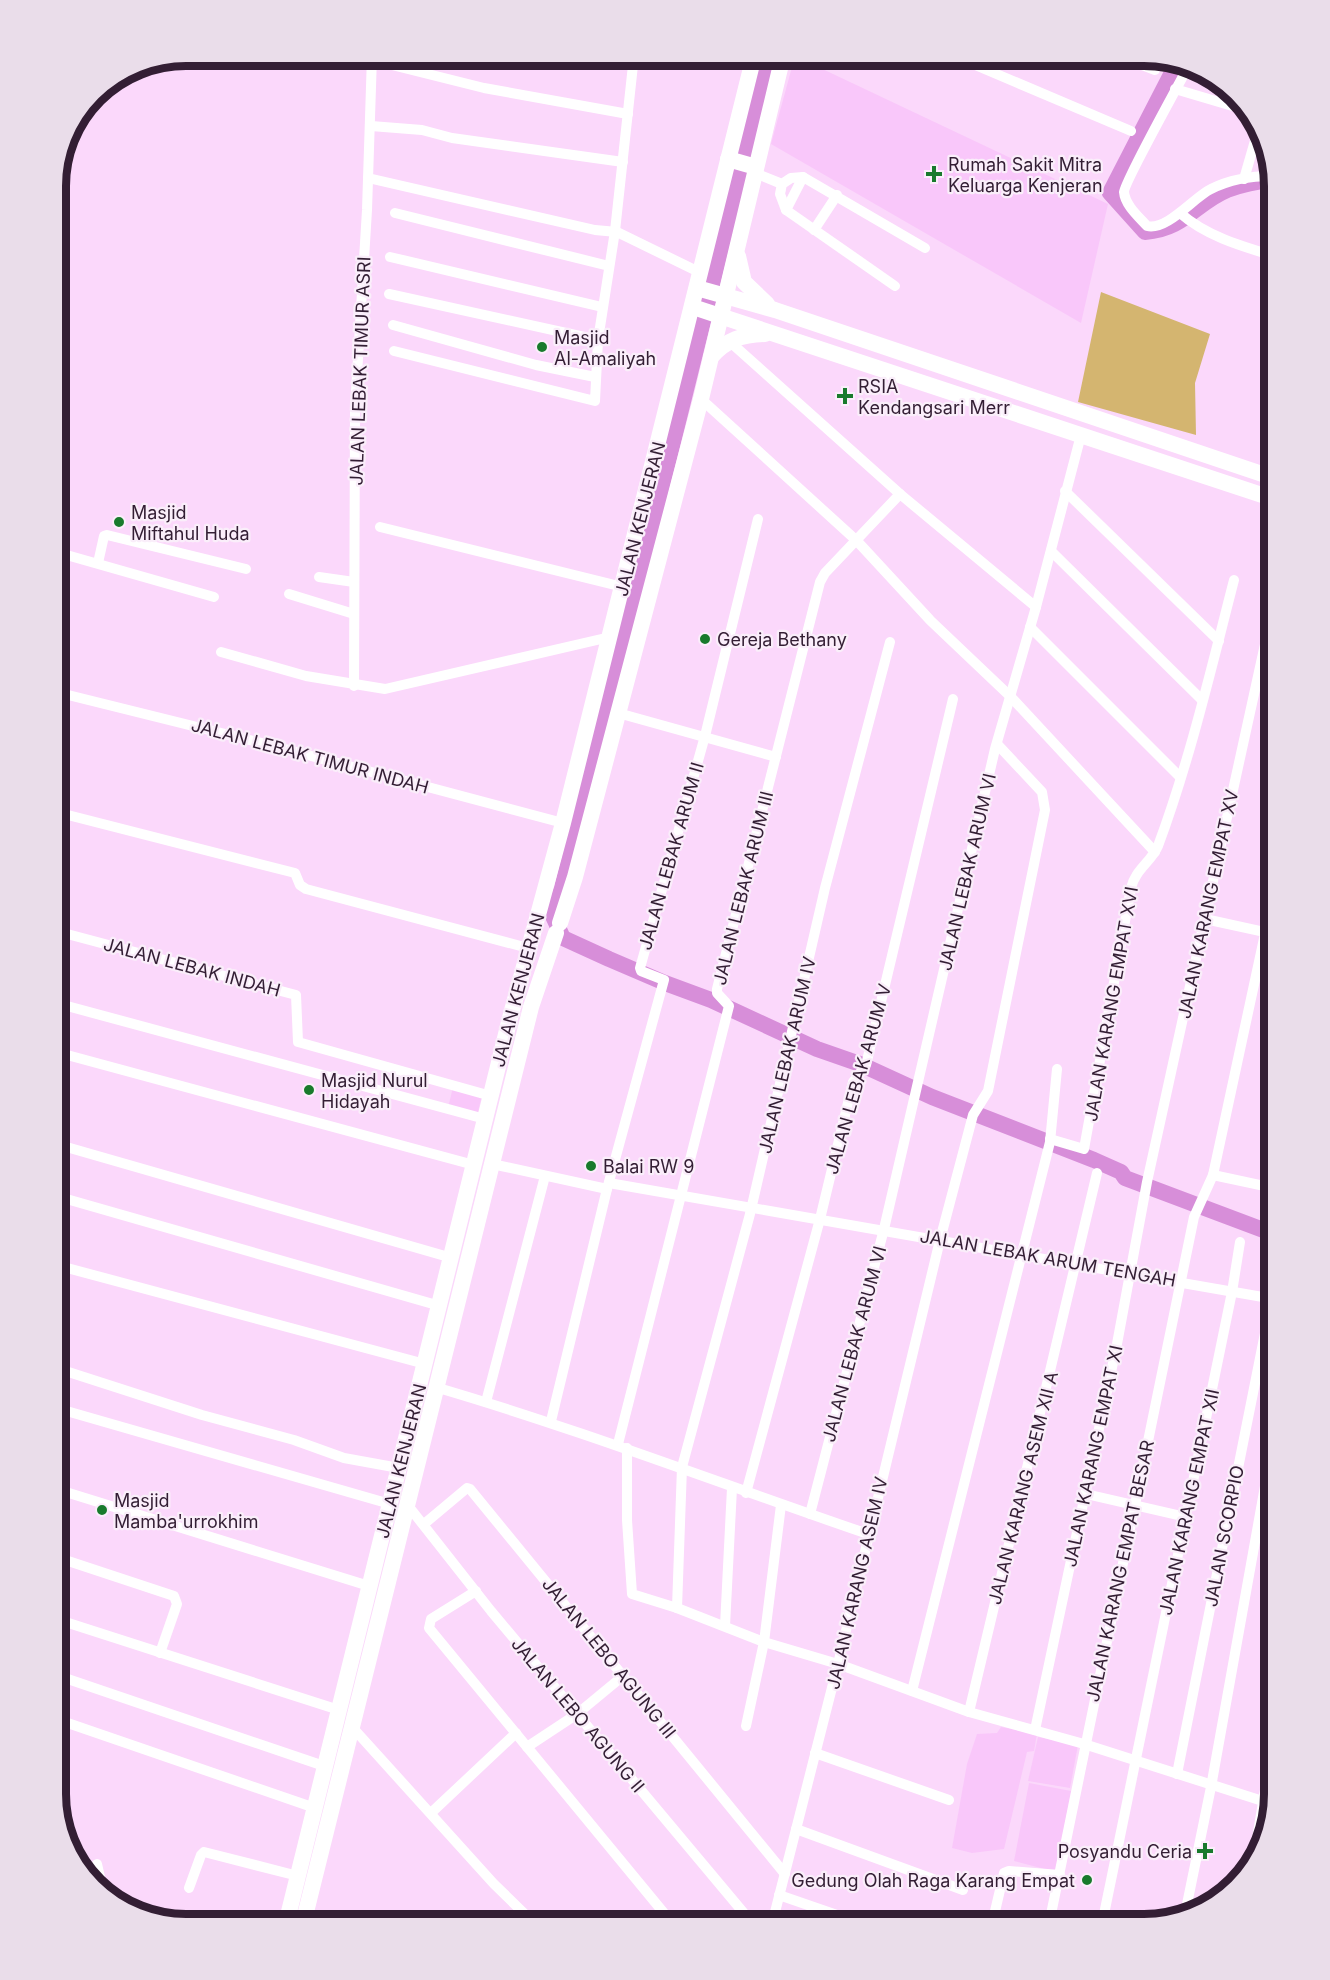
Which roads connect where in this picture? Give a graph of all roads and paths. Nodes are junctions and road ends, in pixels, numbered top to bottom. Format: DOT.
graph roads {
  1 [pos="372,66"];
  2 [pos="402,66"];
  3 [pos="633,66"];
  4 [pos="752,66"];
  5 [pos="780,66"];
  6 [pos="978,66"];
  7 [pos="1145,66"];
  8 [pos="1155,70"];
  9 [pos="1184,73"];
  10 [pos="1175,89"];
  11 [pos="1233,106"];
  12 [pos="628,114"];
  13 [pos="371,126"];
  14 [pos="1131,131"];
  15 [pos="1255,140"];
  16 [pos="731,160"];
  17 [pos="623,162"];
  18 [pos="754,168"];
  19 [pos="803,177"];
  20 [pos="1263,177"];
  21 [pos="368,178"];
  22 [pos="1244,179"];
  23 [pos="782,184"];
  24 [pos="837,195"];
  25 [pos="786,210"];
  26 [pos="395,213"];
  27 [pos="1183,216"];
  28 [pos="814,230"];
  29 [pos="615,231"];
  30 [pos="925,248"];
  31 [pos="737,250"];
  32 [pos="1264,252"];
  33 [pos="390,257"];
  34 [pos="609,266"];
  35 [pos="700,283"];
  36 [pos="895,286"];
  37 [pos="389,294"];
  38 [pos="723,295"];
  39 [pos="602,307"];
  40 [pos="695,308"];
  41 [pos="775,310"];
  42 [pos="718,315"];
  43 [pos="393,326"];
  44 [pos="778,333"];
  45 [pos="598,340"];
  46 [pos="729,341"];
  47 [pos="394,351"];
  48 [pos="711,357"];
  49 [pos="595,378"];
  50 [pos="701,399"];
  51 [pos="1069,410"];
  52 [pos="1086,415"];
  53 [pos="1063,427"];
  54 [pos="1081,435"];
  55 [pos="1264,474"];
  56 [pos="1065,491"];
  57 [pos="900,494"];
  58 [pos="1264,495"];
  59 [pos="758,519"];
  60 [pos="380,527"];
  61 [pos="856,541"];
  62 [pos="1051,551"];
  63 [pos="66,555"];
  64 [pos="98,563"];
  65 [pos="246,569"];
  66 [pos="319,577"];
  67 [pos="1234,580"];
  68 [pos="354,582"];
  69 [pos="623,586"];
  70 [pos="289,594"];
  71 [pos="214,597"];
  72 [pos="1036,607"];
  73 [pos="354,614"];
  74 [pos="1030,627"];
  75 [pos="610,637"];
  76 [pos="1219,641"];
  77 [pos="890,642"];
  78 [pos="1264,649"];
  79 [pos="221,652"];
  80 [pos="354,686"];
  81 [pos="66,694"];
  82 [pos="1010,696"];
  83 [pos="953,699"];
  84 [pos="1202,700"];
  85 [pos="618,713"];
  86 [pos="705,736"];
  87 [pos="997,744"];
  88 [pos="776,757"];
  89 [pos="1180,777"];
  90 [pos="66,815"];
  91 [pos="563,823"];
  92 [pos="1155,852"];
  93 [pos="1205,919"];
  94 [pos="1264,932"];
  95 [pos="66,934"];
  96 [pos="528,948"];
  97 [pos="1264,958"];
  98 [pos="66,1006"];
  99 [pos="66,1055"];
  100 [pos="1057,1069"];
  101 [pos="491,1096"];
  102 [pos="485,1119"];
  103 [pos="1049,1143"];
  104 [pos="66,1147"];
  105 [pos="474,1164"];
  106 [pos="492,1164"];
  107 [pos="1098,1173"];
  108 [pos="1213,1175"];
  109 [pos="545,1176"];
  110 [pos="608,1186"];
  111 [pos="1147,1186"];
  112 [pos="1264,1186"];
  113 [pos="681,1196"];
  114 [pos="66,1199"];
  115 [pos="751,1207"];
  116 [pos="471,1215"];
  117 [pos="820,1219"];
  118 [pos="884,1229"];
  119 [pos="465,1236"];
  120 [pos="940,1240"];
  121 [pos="1240,1242"];
  122 [pos="1022,1254"];
  123 [pos="452,1258"];
  124 [pos="1077,1264"];
  125 [pos="66,1268"];
  126 [pos="1132,1272"];
  127 [pos="1180,1281"];
  128 [pos="1232,1292"];
  129 [pos="1264,1297"];
  130 [pos="440,1306"];
  131 [pos="1264,1344"];
  132 [pos="425,1364"];
  133 [pos="66,1371"];
  134 [pos="435,1387"];
  135 [pos="486,1402"];
  136 [pos="66,1411"];
  137 [pos="551,1421"];
  138 [pos="622,1446"];
  139 [pos="682,1467"];
  140 [pos="399,1468"];
  141 [pos="732,1488"];
  142 [pos="66,1492"];
  143 [pos="746,1493"];
  144 [pos="1086,1494"];
  145 [pos="1264,1496"];
  146 [pos="398,1504"];
  147 [pos="781,1505"];
  148 [pos="1134,1505"];
  149 [pos="810,1514"];
  150 [pos="1186,1516"];
  151 [pos="424,1524"];
  152 [pos="868,1534"];
  153 [pos="66,1560"];
  154 [pos="369,1586"];
  155 [pos="476,1591"];
  156 [pos="677,1608"];
  157 [pos="66,1622"];
  158 [pos="725,1626"];
  159 [pos="764,1642"];
  160 [pos="160,1653"];
  161 [pos="838,1664"];
  162 [pos="623,1676"];
  163 [pos="66,1678"];
  164 [pos="912,1691"];
  165 [pos="339,1710"];
  166 [pos="969,1712"];
  167 [pos="576,1714"];
  168 [pos="66,1722"];
  169 [pos="746,1726"];
  170 [pos="353,1728"];
  171 [pos="1035,1730"];
  172 [pos="516,1733"];
  173 [pos="1084,1744"];
  174 [pos="527,1747"];
  175 [pos="815,1753"];
  176 [pos="1136,1762"];
  177 [pos="324,1766"];
  178 [pos="1177,1774"];
  179 [pos="1211,1786"];
  180 [pos="949,1800"];
  181 [pos="1264,1802"];
  182 [pos="315,1808"];
  183 [pos="432,1812"];
  184 [pos="796,1829"];
  185 [pos="97,1864"];
  186 [pos="785,1874"];
  187 [pos="1060,1875"];
  188 [pos="298,1876"];
  189 [pos="100,1877"];
  190 [pos="189,1888"];
  191 [pos="963,1890"];
  192 [pos="779,1895"];
  193 [pos="1189,1905"];
  194 [pos="288,1914"];
  195 [pos="306,1914"];
  196 [pos="525,1914"];
  197 [pos="665,1914"];
  198 [pos="741,1914"];
  199 [pos="774,1914"];
  200 [pos="834,1914"];
  201 [pos="994,1914"];
  202 [pos="1051,1914"];
  203 [pos="1104,1914"];
  1 -- 13 [label="street, JALAN LEBAK TIMUR ASRI"];
  2 -- 12 [label="street"];
  3 -- 12 [label="street"];
  4 -- 16 [label="main road, JALAN KENJERAN"];
  5 -- 18 [label="main road, JALAN KENJERAN"];
  6 -- 14 [label="street"];
  7 -- 8 [label="street"];
  9 -- 10 [label="street"];
  10 -- 11 [label="street"];
  10 -- 27 [label="street"];
  12 -- 17 [label="street"];
  13 -- 17 [label="street"];
  13 -- 21 [label="street, JALAN LEBAK TIMUR ASRI"];
  15 -- 22 [label="street"];
  16 -- 18 [label="main road"];
  16 -- 35 [label="main road, JALAN KENJERAN"];
  17 -- 29 [label="street"];
  18 -- 23 [label="street"];
  18 -- 31 [label="main road, JALAN KENJERAN"];
  19 -- 23 [label="street"];
  19 -- 24 [label="street"];
  19 -- 25 [label="street"];
  20 -- 22 [label="street"];
  21 -- 29 [label="street"];
  21 -- 68 [label="street, JALAN LEBAK TIMUR ASRI"];
  22 -- 27 [label="street"];
  23 -- 25 [label="street"];
  24 -- 28 [label="street"];
  24 -- 30 [label="street"];
  25 -- 28 [label="street"];
  26 -- 34 [label="street"];
  27 -- 32 [label="street"];
  28 -- 36 [label="street"];
  29 -- 34 [label="street"];
  29 -- 35 [label="street"];
  31 -- 38 [label="main road, JALAN KENJERAN"];
  31 -- 41 [label="main road"];
  33 -- 39 [label="street"];
  34 -- 39 [label="street"];
  35 -- 38 [label="main road"];
  35 -- 40 [label="main road, JALAN KENJERAN"];
  37 -- 45 [label="street"];
  38 -- 41 [label="main road"];
  38 -- 42 [label="main road, JALAN KENJERAN"];
  39 -- 45 [label="street"];
  40 -- 42 [label="main road"];
  40 -- 69 [label="main road, JALAN KENJERAN"];
  41 -- 51 [label="main road"];
  42 -- 44 [label="main road"];
  42 -- 48 [label="main road, JALAN KENJERAN"];
  43 -- 49 [label="street"];
  44 -- 46 [label="main road"];
  44 -- 53 [label="main road"];
  45 -- 49 [label="street"];
  46 -- 48 [label="main road"];
  46 -- 57 [label="street"];
  47 -- 49 [label="street"];
  48 -- 50 [label="main road, JALAN KENJERAN"];
  50 -- 61 [label="street"];
  50 -- 85 [label="main road, JALAN KENJERAN"];
  51 -- 52 [label="main road"];
  51 -- 53 [label="main road"];
  52 -- 54 [label="main road"];
  52 -- 55 [label="main road"];
  53 -- 54 [label="main road"];
  54 -- 56 [label="street"];
  54 -- 58 [label="main road"];
  56 -- 62 [label="street"];
  56 -- 76 [label="street"];
  57 -- 61 [label="street, JALAN LEBAK ARUM III"];
  57 -- 72 [label="street"];
  59 -- 86 [label="street, JALAN LEBAK ARUM II"];
  60 -- 69 [label="street"];
  61 -- 82 [label="street"];
  61 -- 88 [label="street, JALAN LEBAK ARUM III"];
  62 -- 72 [label="street"];
  62 -- 84 [label="street"];
  63 -- 64 [label="street"];
  64 -- 65 [label="street"];
  64 -- 71 [label="street"];
  66 -- 68 [label="street"];
  67 -- 76 [label="street, JALAN KARANG EMPAT XVI"];
  68 -- 73 [label="street, JALAN LEBAK TIMUR ASRI"];
  69 -- 75 [label="main road, JALAN KENJERAN"];
  70 -- 73 [label="street"];
  72 -- 74 [label="street"];
  73 -- 80 [label="street, JALAN LEBAK TIMUR ASRI"];
  74 -- 82 [label="street"];
  74 -- 89 [label="street"];
  75 -- 80 [label="street"];
  75 -- 91 [label="main road, JALAN KENJERAN"];
  76 -- 84 [label="street, JALAN KARANG EMPAT XVI"];
  77 -- 115 [label="street, JALAN LEBAK ARUM IV"];
  78 -- 93 [label="street, JALAN KARANG EMPAT XV"];
  79 -- 80 [label="street"];
  81 -- 91 [label="street, JALAN LEBAK TIMUR INDAH"];
  82 -- 87 [label="street"];
  82 -- 92 [label="street"];
  83 -- 117 [label="street, JALAN LEBAK ARUM V"];
  84 -- 89 [label="street, JALAN KARANG EMPAT XVI"];
  85 -- 86 [label="street"];
  85 -- 106 [label="main road, JALAN KENJERAN"];
  86 -- 88 [label="street"];
  86 -- 110 [label="street, JALAN LEBAK ARUM II"];
  87 -- 118 [label="street, JALAN LEBAK ARUM VI"];
  87 -- 120 [label="street, JALAN LEBAK ARUM VI"];
  88 -- 113 [label="street, JALAN LEBAK ARUM III"];
  89 -- 92 [label="street, JALAN KARANG EMPAT XVI"];
  90 -- 96 [label="street"];
  91 -- 96 [label="main road, JALAN KENJERAN"];
  92 -- 103 [label="street, JALAN KARANG EMPAT XVI"];
  93 -- 94 [label="street"];
  93 -- 111 [label="street, JALAN KARANG EMPAT XV"];
  95 -- 101 [label="street, JALAN LEBAK INDAH"];
  96 -- 101 [label="main road, JALAN KENJERAN"];
  97 -- 108 [label="street, JALAN KARANG EMPAT BESAR"];
  98 -- 102 [label="street"];
  99 -- 105 [label="street"];
  100 -- 103 [label="street"];
  101 -- 102 [label="main road, JALAN KENJERAN"];
  102 -- 105 [label="main road, JALAN KENJERAN"];
  103 -- 122 [label="street"];
  104 -- 123 [label="street"];
  105 -- 116 [label="main road, JALAN KENJERAN"];
  106 -- 109 [label="street, JALAN LEBAK ARUM TENGAH"];
  106 -- 116 [label="main road, JALAN KENJERAN"];
  107 -- 124 [label="street, JALAN KARANG ASEM XII A"];
  108 -- 112 [label="street"];
  108 -- 127 [label="street, JALAN KARANG EMPAT BESAR"];
  109 -- 110 [label="street, JALAN LEBAK ARUM TENGAH"];
  109 -- 135 [label="street"];
  110 -- 113 [label="street, JALAN LEBAK ARUM TENGAH"];
  110 -- 137 [label="street, JALAN LEBAK ARUM II"];
  111 -- 126 [label="street, JALAN KARANG EMPAT XI"];
  113 -- 115 [label="street, JALAN LEBAK ARUM TENGAH"];
  113 -- 138 [label="street, JALAN LEBAK ARUM III"];
  114 -- 130 [label="street"];
  115 -- 117 [label="street, JALAN LEBAK ARUM TENGAH"];
  115 -- 139 [label="street, JALAN LEBAK ARUM IV"];
  116 -- 119 [label="main road, JALAN KENJERAN"];
  117 -- 118 [label="street, JALAN LEBAK ARUM TENGAH"];
  117 -- 143 [label="street, JALAN LEBAK ARUM V"];
  118 -- 120 [label="street, JALAN LEBAK ARUM TENGAH"];
  118 -- 149 [label="street, JALAN LEBAK ARUM VI"];
  119 -- 123 [label="main road, JALAN KENJERAN"];
  119 -- 134 [label="main road, JALAN KENJERAN"];
  120 -- 122 [label="street, JALAN LEBAK ARUM TENGAH"];
  120 -- 152 [label="street, JALAN KARANG ASEM IV"];
  121 -- 128 [label="street, JALAN KARANG EMPAT XII"];
  122 -- 124 [label="street, JALAN LEBAK ARUM TENGAH"];
  122 -- 164 [label="street"];
  123 -- 130 [label="main road, JALAN KENJERAN"];
  124 -- 126 [label="street, JALAN LEBAK ARUM TENGAH"];
  124 -- 166 [label="street, JALAN KARANG ASEM XII A"];
  125 -- 132 [label="street"];
  126 -- 127 [label="street, JALAN LEBAK ARUM TENGAH"];
  126 -- 144 [label="street, JALAN KARANG EMPAT XI"];
  127 -- 128 [label="street, JALAN LEBAK ARUM TENGAH"];
  127 -- 148 [label="street, JALAN KARANG EMPAT BESAR"];
  128 -- 129 [label="street, JALAN LEBAK ARUM TENGAH"];
  128 -- 150 [label="street, JALAN KARANG EMPAT XII"];
  130 -- 132 [label="main road, JALAN KENJERAN"];
  131 -- 178 [label="street, JALAN SCORPIO"];
  132 -- 140 [label="main road, JALAN KENJERAN"];
  133 -- 140 [label="street"];
  134 -- 135 [label="street"];
  134 -- 146 [label="main road, JALAN KENJERAN"];
  135 -- 137 [label="street"];
  136 -- 146 [label="street"];
  137 -- 138 [label="street"];
  138 -- 139 [label="street"];
  138 -- 156 [label="street, JALAN LEBAK ARUM III"];
  139 -- 141 [label="street"];
  139 -- 156 [label="street, JALAN LEBAK ARUM IV"];
  140 -- 146 [label="main road, JALAN KENJERAN"];
  141 -- 143 [label="street"];
  141 -- 158 [label="street"];
  142 -- 154 [label="street"];
  143 -- 147 [label="street"];
  144 -- 148 [label="street"];
  144 -- 171 [label="street, JALAN KARANG EMPAT XI"];
  145 -- 179 [label="street"];
  146 -- 151 [label="street, JALAN LEBO AGUNG II"];
  146 -- 154 [label="main road, JALAN KENJERAN"];
  146 -- 170 [label="main road, JALAN KENJERAN"];
  147 -- 149 [label="street"];
  147 -- 159 [label="street"];
  148 -- 150 [label="street"];
  148 -- 173 [label="street, JALAN KARANG EMPAT BESAR"];
  149 -- 152 [label="street"];
  150 -- 176 [label="street, JALAN KARANG EMPAT XII"];
  151 -- 155 [label="street, JALAN LEBO AGUNG II"];
  151 -- 162 [label="street, JALAN LEBO AGUNG III"];
  152 -- 161 [label="street, JALAN KARANG ASEM IV"];
  153 -- 160 [label="street"];
  154 -- 165 [label="main road, JALAN KENJERAN"];
  155 -- 167 [label="street, JALAN LEBO AGUNG II"];
  155 -- 172 [label="street"];
  156 -- 158 [label="street"];
  157 -- 160 [label="street"];
  158 -- 159 [label="street"];
  159 -- 161 [label="street"];
  159 -- 169 [label="street"];
  160 -- 165 [label="street"];
  161 -- 164 [label="street"];
  161 -- 175 [label="street, JALAN KARANG ASEM IV"];
  162 -- 167 [label="street"];
  162 -- 186 [label="street, JALAN LEBO AGUNG III"];
  163 -- 177 [label="street"];
  164 -- 166 [label="street"];
  165 -- 177 [label="main road, JALAN KENJERAN"];
  166 -- 171 [label="street"];
  167 -- 174 [label="street"];
  167 -- 198 [label="street, JALAN LEBO AGUNG II"];
  168 -- 182 [label="street"];
  170 -- 183 [label="street"];
  170 -- 195 [label="main road, JALAN KENJERAN"];
  171 -- 173 [label="street"];
  172 -- 174 [label="street"];
  172 -- 183 [label="street"];
  173 -- 176 [label="street"];
  173 -- 187 [label="street, JALAN KARANG EMPAT BESAR"];
  174 -- 197 [label="street"];
  175 -- 180 [label="street"];
  175 -- 184 [label="street, JALAN KARANG ASEM IV"];
  176 -- 178 [label="street"];
  176 -- 203 [label="street, JALAN KARANG EMPAT XII"];
  177 -- 182 [label="main road, JALAN KENJERAN"];
  178 -- 179 [label="street"];
  179 -- 181 [label="street"];
  179 -- 193 [label="street"];
  182 -- 188 [label="main road, JALAN KENJERAN"];
  183 -- 196 [label="street"];
  184 -- 186 [label="street, JALAN KARANG ASEM IV"];
  184 -- 191 [label="street"];
  185 -- 189 [label="street"];
  186 -- 192 [label="street, JALAN KARANG ASEM IV"];
  187 -- 201 [label="street"];
  187 -- 202 [label="street, JALAN KARANG EMPAT BESAR"];
  188 -- 190 [label="street"];
  188 -- 194 [label="main road, JALAN KENJERAN"];
  192 -- 199 [label="street, JALAN KARANG ASEM IV"];
  192 -- 200 [label="street"];
}
